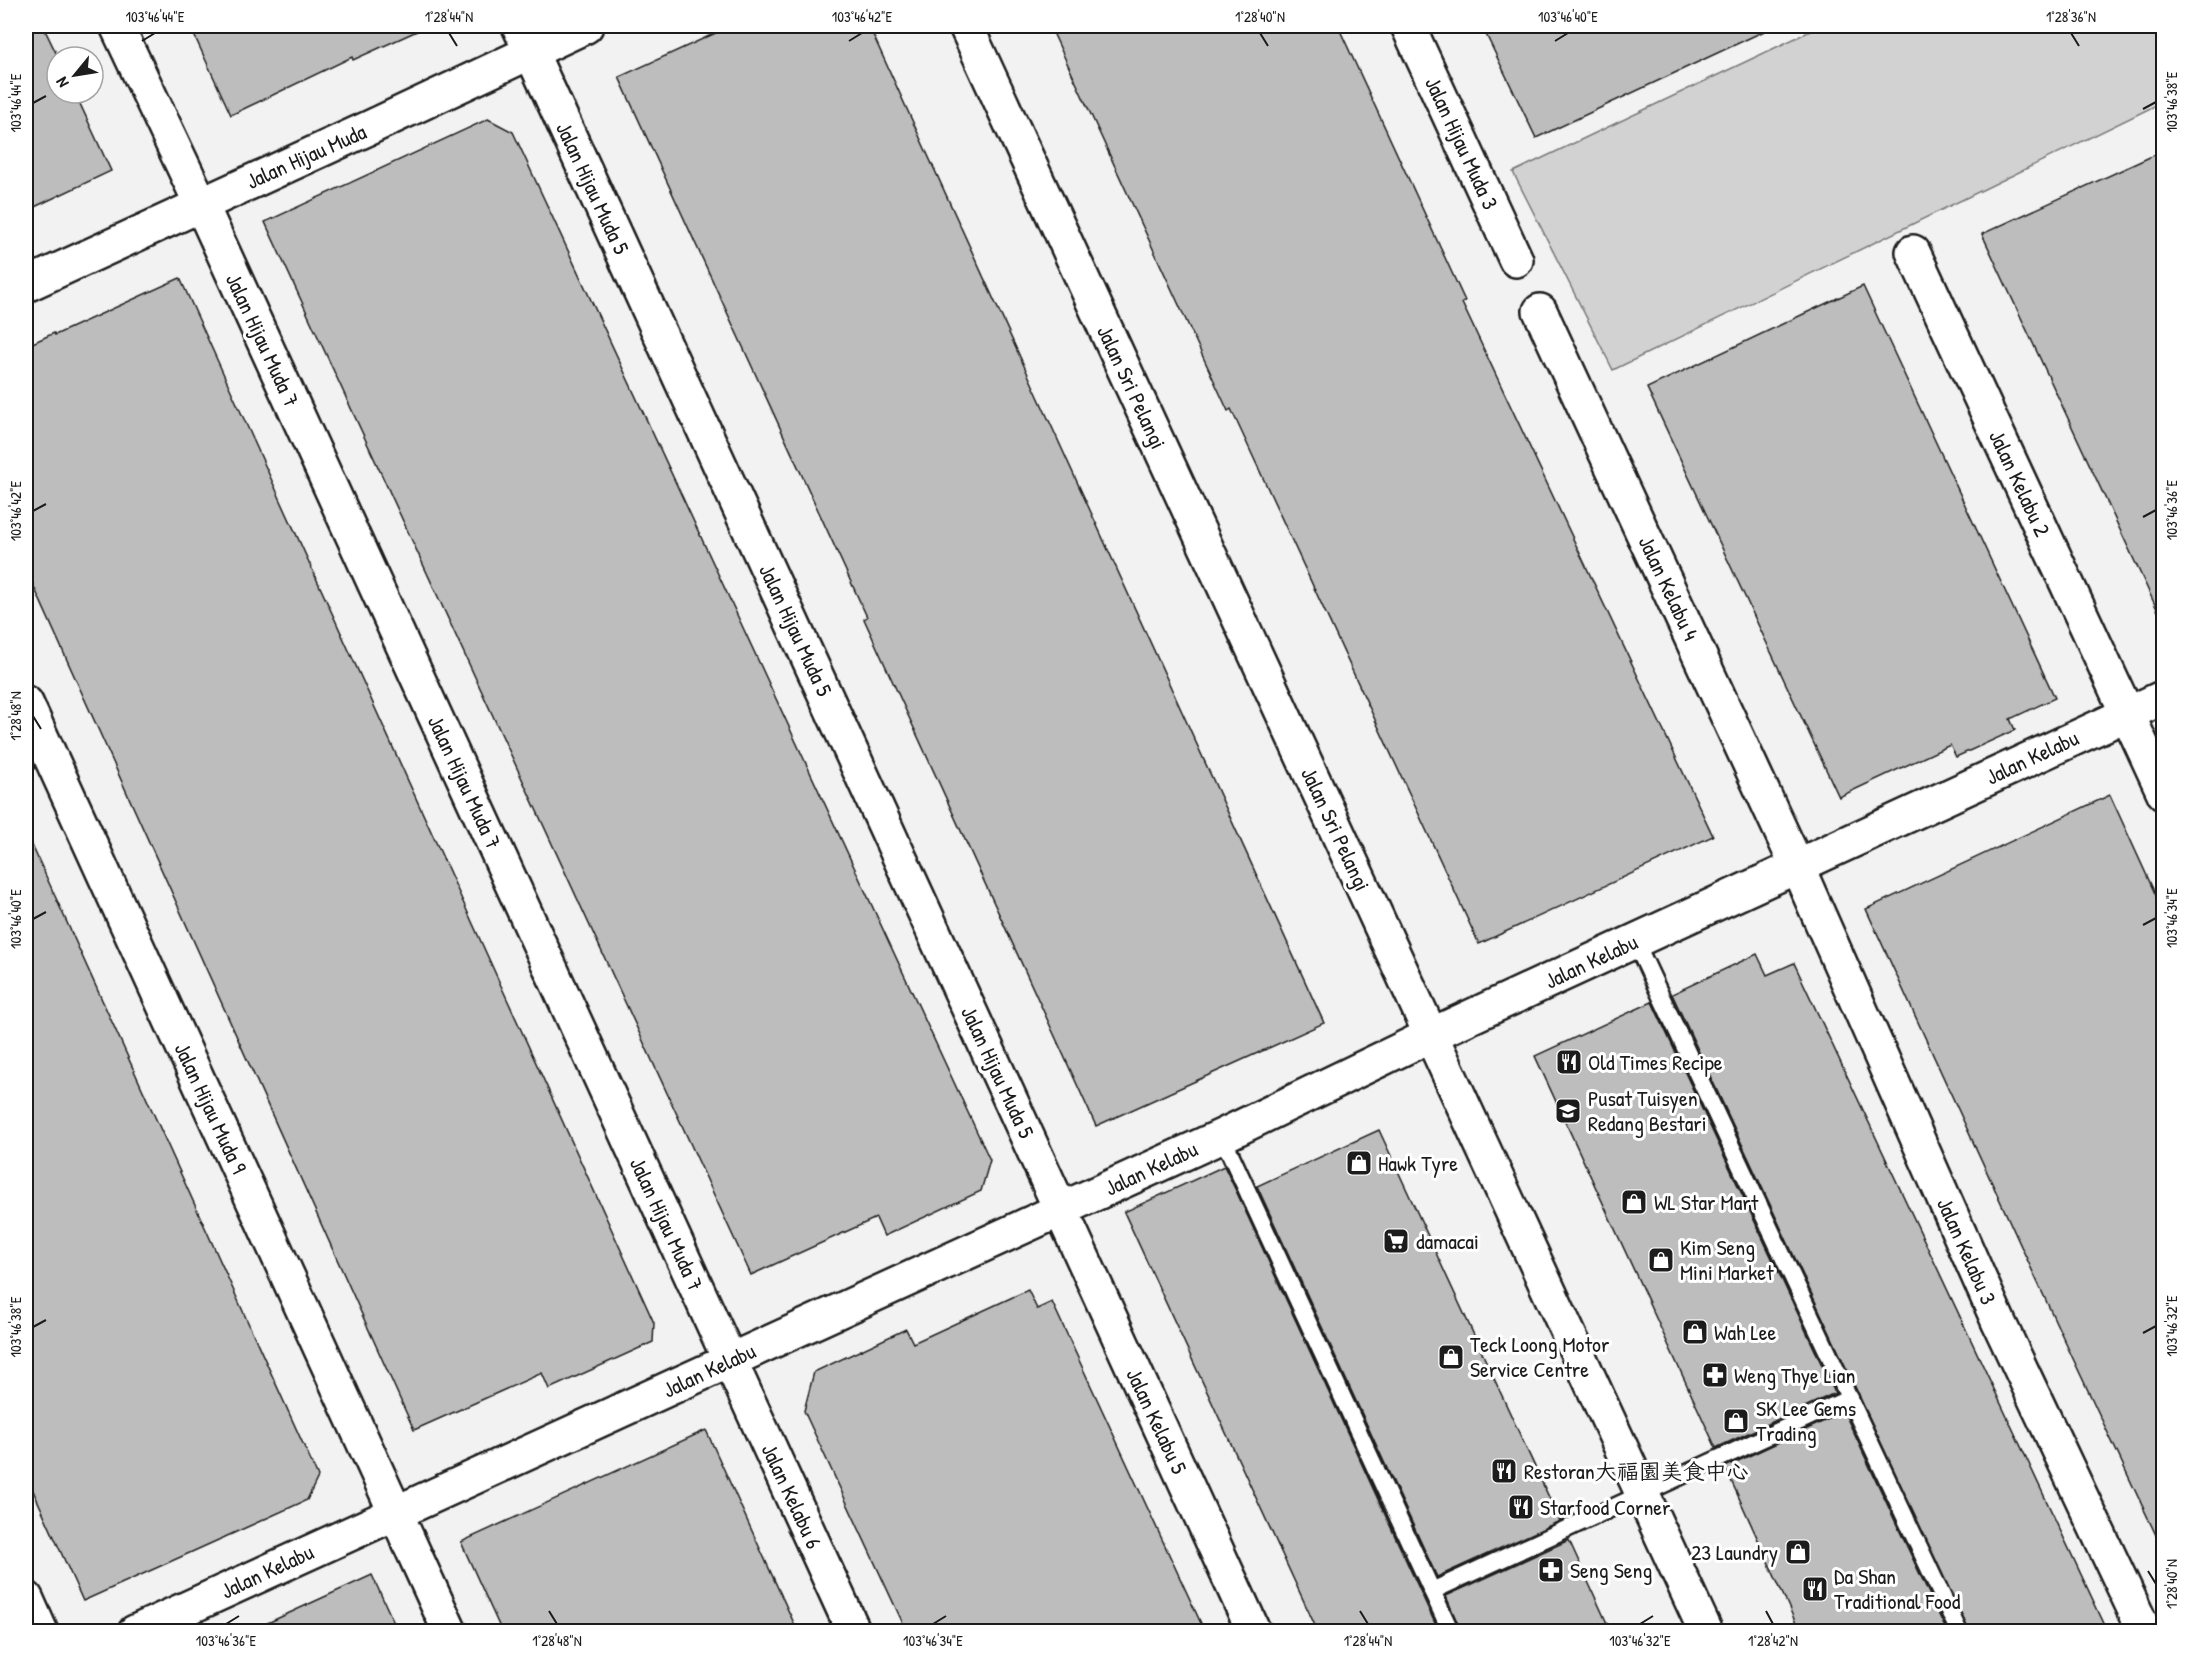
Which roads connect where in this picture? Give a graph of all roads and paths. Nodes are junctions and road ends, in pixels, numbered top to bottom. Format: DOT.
graph roads {
  1 [pos="117,26"];
  2 [pos="586,26"];
  3 [pos="966,26"];
  4 [pos="1408,26"];
  5 [pos="525,38"];
  6 [pos="201,204"];
  7 [pos="1913,252"];
  8 [pos="1516,261"];
  9 [pos="26,285"];
  10 [pos="1540,311"];
  11 [pos="2163,697"];
  12 [pos="26,703"];
  13 [pos="2127,714"];
  14 [pos="2163,793"];
  15 [pos="1797,866"];
  16 [pos="1635,941"];
  17 [pos="1431,1035"];
  18 [pos="1222,1136"];
  19 [pos="1061,1210"];
  20 [pos="730,1360"];
  21 [pos="1850,1398"];
  22 [pos="1644,1493"];
  23 [pos="396,1513"];
  24 [pos="1432,1591"];
  25 [pos="26,1598"];
  26 [pos="41,1632"];
  27 [pos="135,1632"];
  28 [pos="450,1632"];
  29 [pos="854,1632"];
  30 [pos="1254,1632"];
  31 [pos="1451,1632"];
  32 [pos="1706,1632"];
  33 [pos="1959,1632"];
  34 [pos="2145,1632"];
  1 -- 6 [label="street, Jalan Hijau Muda 7"];
  2 -- 5 [label="street, Jalan Hijau Muda"];
  3 -- 17 [label="street, Jalan Sri Pelangi"];
  4 -- 8 [label="street, Jalan Hijau Muda 3"];
  5 -- 6 [label="street, Jalan Hijau Muda"];
  5 -- 19 [label="street, Jalan Hijau Muda 5"];
  6 -- 9 [label="street, Jalan Hijau Muda"];
  6 -- 20 [label="street, Jalan Hijau Muda 7"];
  7 -- 13 [label="street, Jalan Kelabu 2"];
  10 -- 15 [label="street, Jalan Kelabu 4"];
  11 -- 13 [label="street, Jalan Kelabu"];
  12 -- 23 [label="street, Jalan Hijau Muda 9"];
  13 -- 14 [label="street, Jalan Kelabu 2"];
  13 -- 15 [label="street, Jalan Kelabu"];
  15 -- 16 [label="street, Jalan Kelabu"];
  15 -- 34 [label="street, Jalan Kelabu 3"];
  16 -- 17 [label="street, Jalan Kelabu"];
  16 -- 21 [label="lane"];
  17 -- 18 [label="street, Jalan Kelabu"];
  17 -- 22 [label="street, Jalan Sri Pelangi"];
  18 -- 19 [label="street, Jalan Kelabu"];
  18 -- 24 [label="lane"];
  19 -- 20 [label="street, Jalan Kelabu"];
  19 -- 30 [label="street, Jalan Kelabu 5"];
  20 -- 23 [label="street, Jalan Kelabu"];
  20 -- 29 [label="street, Jalan Kelabu 6"];
  21 -- 22 [label="lane"];
  21 -- 33 [label="lane"];
  22 -- 24 [label="lane"];
  22 -- 32 [label="street, Jalan Sri Pelangi"];
  23 -- 27 [label="street, Jalan Kelabu"];
  23 -- 28 [label="street, Jalan Hijau Muda 9"];
  24 -- 31 [label="lane"];
  25 -- 26 [label="street"];
}
